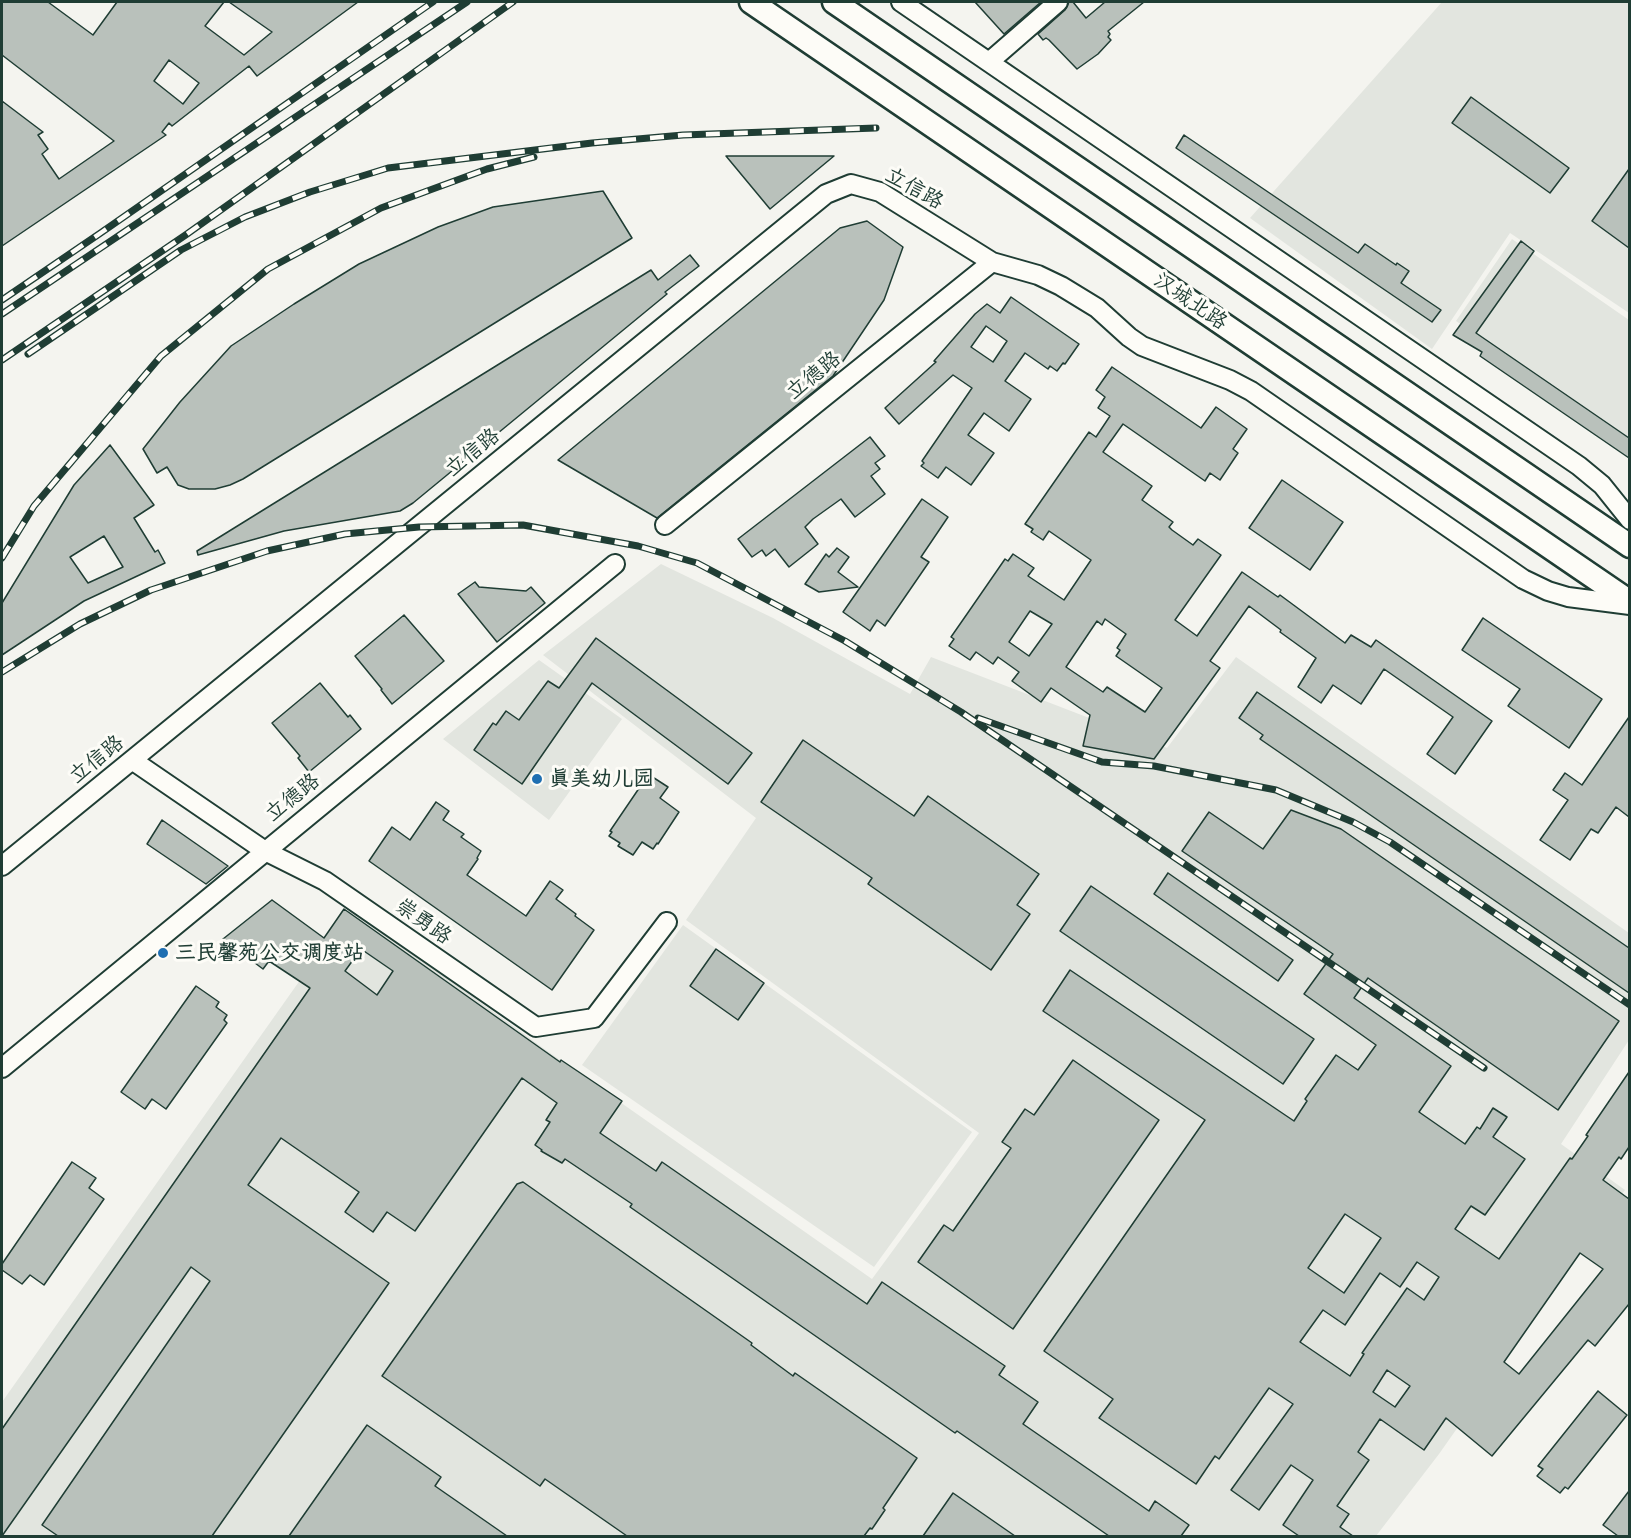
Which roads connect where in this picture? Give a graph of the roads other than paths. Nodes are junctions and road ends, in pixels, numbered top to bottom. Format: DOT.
graph roads {
  1 [pos="751,2"];
  2 [pos="834,2"];
  3 [pos="901,2"];
  4 [pos="1058,2"];
  5 [pos="989,62"];
  6 [pos="992,262"];
  7 [pos="1629,520"];
  8 [pos="664,525"];
  9 [pos="1629,546"];
  10 [pos="615,564"];
  11 [pos="1629,603"];
  12 [pos="132,760"];
  13 [pos="265,850"];
  14 [pos="2,866"];
  15 [pos="667,922"];
  16 [pos="2,1068"];
  1 -- 11 [label="main road, 汉城北路"];
  2 -- 9 [label="main road"];
  3 -- 5 [label="street"];
  4 -- 5 [label="street"];
  5 -- 7 [label="street"];
  6 -- 8 [label="street, 立德路"];
  6 -- 11 [label="street, 立信路"];
  6 -- 12 [label="street, 立信路"];
  10 -- 13 [label="street, 立德路"];
  12 -- 13 [label="street, 崇勇路"];
  12 -- 14 [label="street, 立信路"];
  13 -- 15 [label="street, 崇勇路"];
  13 -- 16 [label="street, 立德路"];
}
